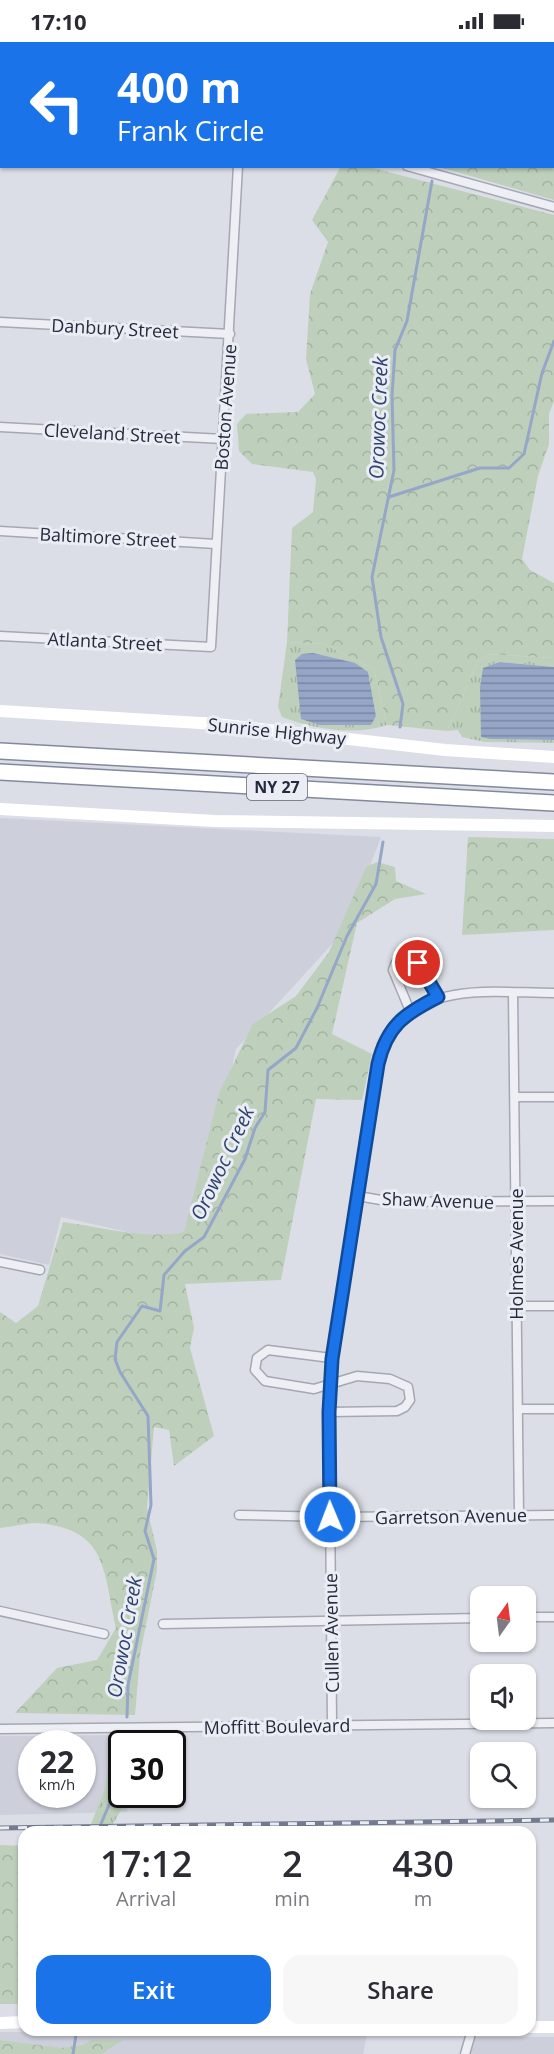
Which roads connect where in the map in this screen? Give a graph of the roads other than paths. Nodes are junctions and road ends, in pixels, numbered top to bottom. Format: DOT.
graph roads {
  1 [pos="238,168"];
  2 [pos="414,168"];
  3 [pos="554,207"];
  4 [pos="0,322"];
  5 [pos="230,334"];
  6 [pos="0,428"];
  7 [pos="224,439"];
  8 [pos="0,531"];
  9 [pos="216,544"];
  10 [pos="0,636"];
  11 [pos="210,646"];
  12 [pos="0,711"];
  13 [pos="0,751"];
  14 [pos="554,757"];
  15 [pos="0,772"];
  16 [pos="554,782"];
  17 [pos="554,803"];
  18 [pos="0,809"];
  19 [pos="554,826"];
  20 [pos="513,993"];
  21 [pos="554,993"];
  22 [pos="438,997"];
  23 [pos="410,1011"];
  24 [pos="515,1097"];
  25 [pos="554,1097"];
  26 [pos="358,1196"];
  27 [pos="554,1201"];
  28 [pos="516,1202"];
  29 [pos="0,1262"];
  30 [pos="40,1270"];
  31 [pos="516,1306"];
  32 [pos="554,1306"];
  33 [pos="332,1359"];
  34 [pos="329,1384"];
  35 [pos="518,1409"];
  36 [pos="554,1409"];
  37 [pos="329,1412"];
  38 [pos="239,1515"];
  39 [pos="519,1515"];
  40 [pos="554,1515"];
  41 [pos="330,1517"];
  42 [pos="0,1611"];
  43 [pos="536,1617"];
  44 [pos="554,1617"];
  45 [pos="470,1618"];
  46 [pos="331,1623"];
  47 [pos="163,1624"];
  48 [pos="104,1634"];
  49 [pos="554,1723"];
  50 [pos="332,1725"];
  51 [pos="0,1729"];
  52 [pos="18,2022"];
  53 [pos="0,2023"];
  54 [pos="536,2027"];
  55 [pos="554,2027"];
  56 [pos="470,2036"];
  57 [pos="465,2054"];
  1 -- 5 [label="street, Boston Avenue"];
  2 -- 3 [label="street"];
  4 -- 5 [label="street, Danbury Street"];
  5 -- 7 [label="street, Boston Avenue"];
  6 -- 7 [label="street, Cleveland Street"];
  7 -- 9 [label="street, Boston Avenue"];
  8 -- 9 [label="street, Baltimore Street"];
  9 -- 11 [label="street, Boston Avenue"];
  10 -- 11 [label="street, Atlanta Street"];
  12 -- 14 [label="main road, Sunrise Highway"];
  13 -- 16 [label="highway, Sunrise Highway / NY 27"];
  15 -- 17 [label="highway, NY 27"];
  18 -- 19 [label="main road"];
  20 -- 21 [label="street"];
  20 -- 22 [label="street"];
  20 -- 24 [label="street, Holmes Avenue"];
  22 -- 23 [label="street, Cullen Avenue"];
  22 -- 23 [label="street"];
  23 -- 26 [label="street, Cullen Avenue"];
  24 -- 25 [label="street"];
  24 -- 28 [label="street, Holmes Avenue"];
  26 -- 28 [label="street, Shaw Avenue"];
  26 -- 33 [label="street, Cullen Avenue"];
  27 -- 28 [label="street, Shaw Avenue"];
  28 -- 31 [label="street, Holmes Avenue"];
  29 -- 30 [label="street"];
  31 -- 32 [label="street"];
  31 -- 35 [label="street, Holmes Avenue"];
  33 -- 34 [label="street, Cullen Avenue"];
  33 -- 34 [label="street"];
  34 -- 37 [label="street, Cullen Avenue"];
  34 -- 37 [label="street"];
  35 -- 36 [label="street"];
  35 -- 39 [label="street, Holmes Avenue"];
  37 -- 41 [label="street, Cullen Avenue"];
  38 -- 41 [label="street, Garretson Avenue"];
  39 -- 40 [label="street, Garretson Avenue"];
  39 -- 41 [label="street, Garretson Avenue"];
  41 -- 46 [label="street, Cullen Avenue"];
  42 -- 48 [label="street"];
  43 -- 44 [label="street"];
  45 -- 46 [label="street"];
  46 -- 47 [label="street"];
  46 -- 50 [label="street, Cullen Avenue"];
  49 -- 50 [label="street, Moffitt Boulevard"];
  50 -- 51 [label="street, Moffitt Boulevard"];
  52 -- 53 [label="main road"];
  54 -- 55 [label="main road"];
  56 -- 57 [label="street"];
}
